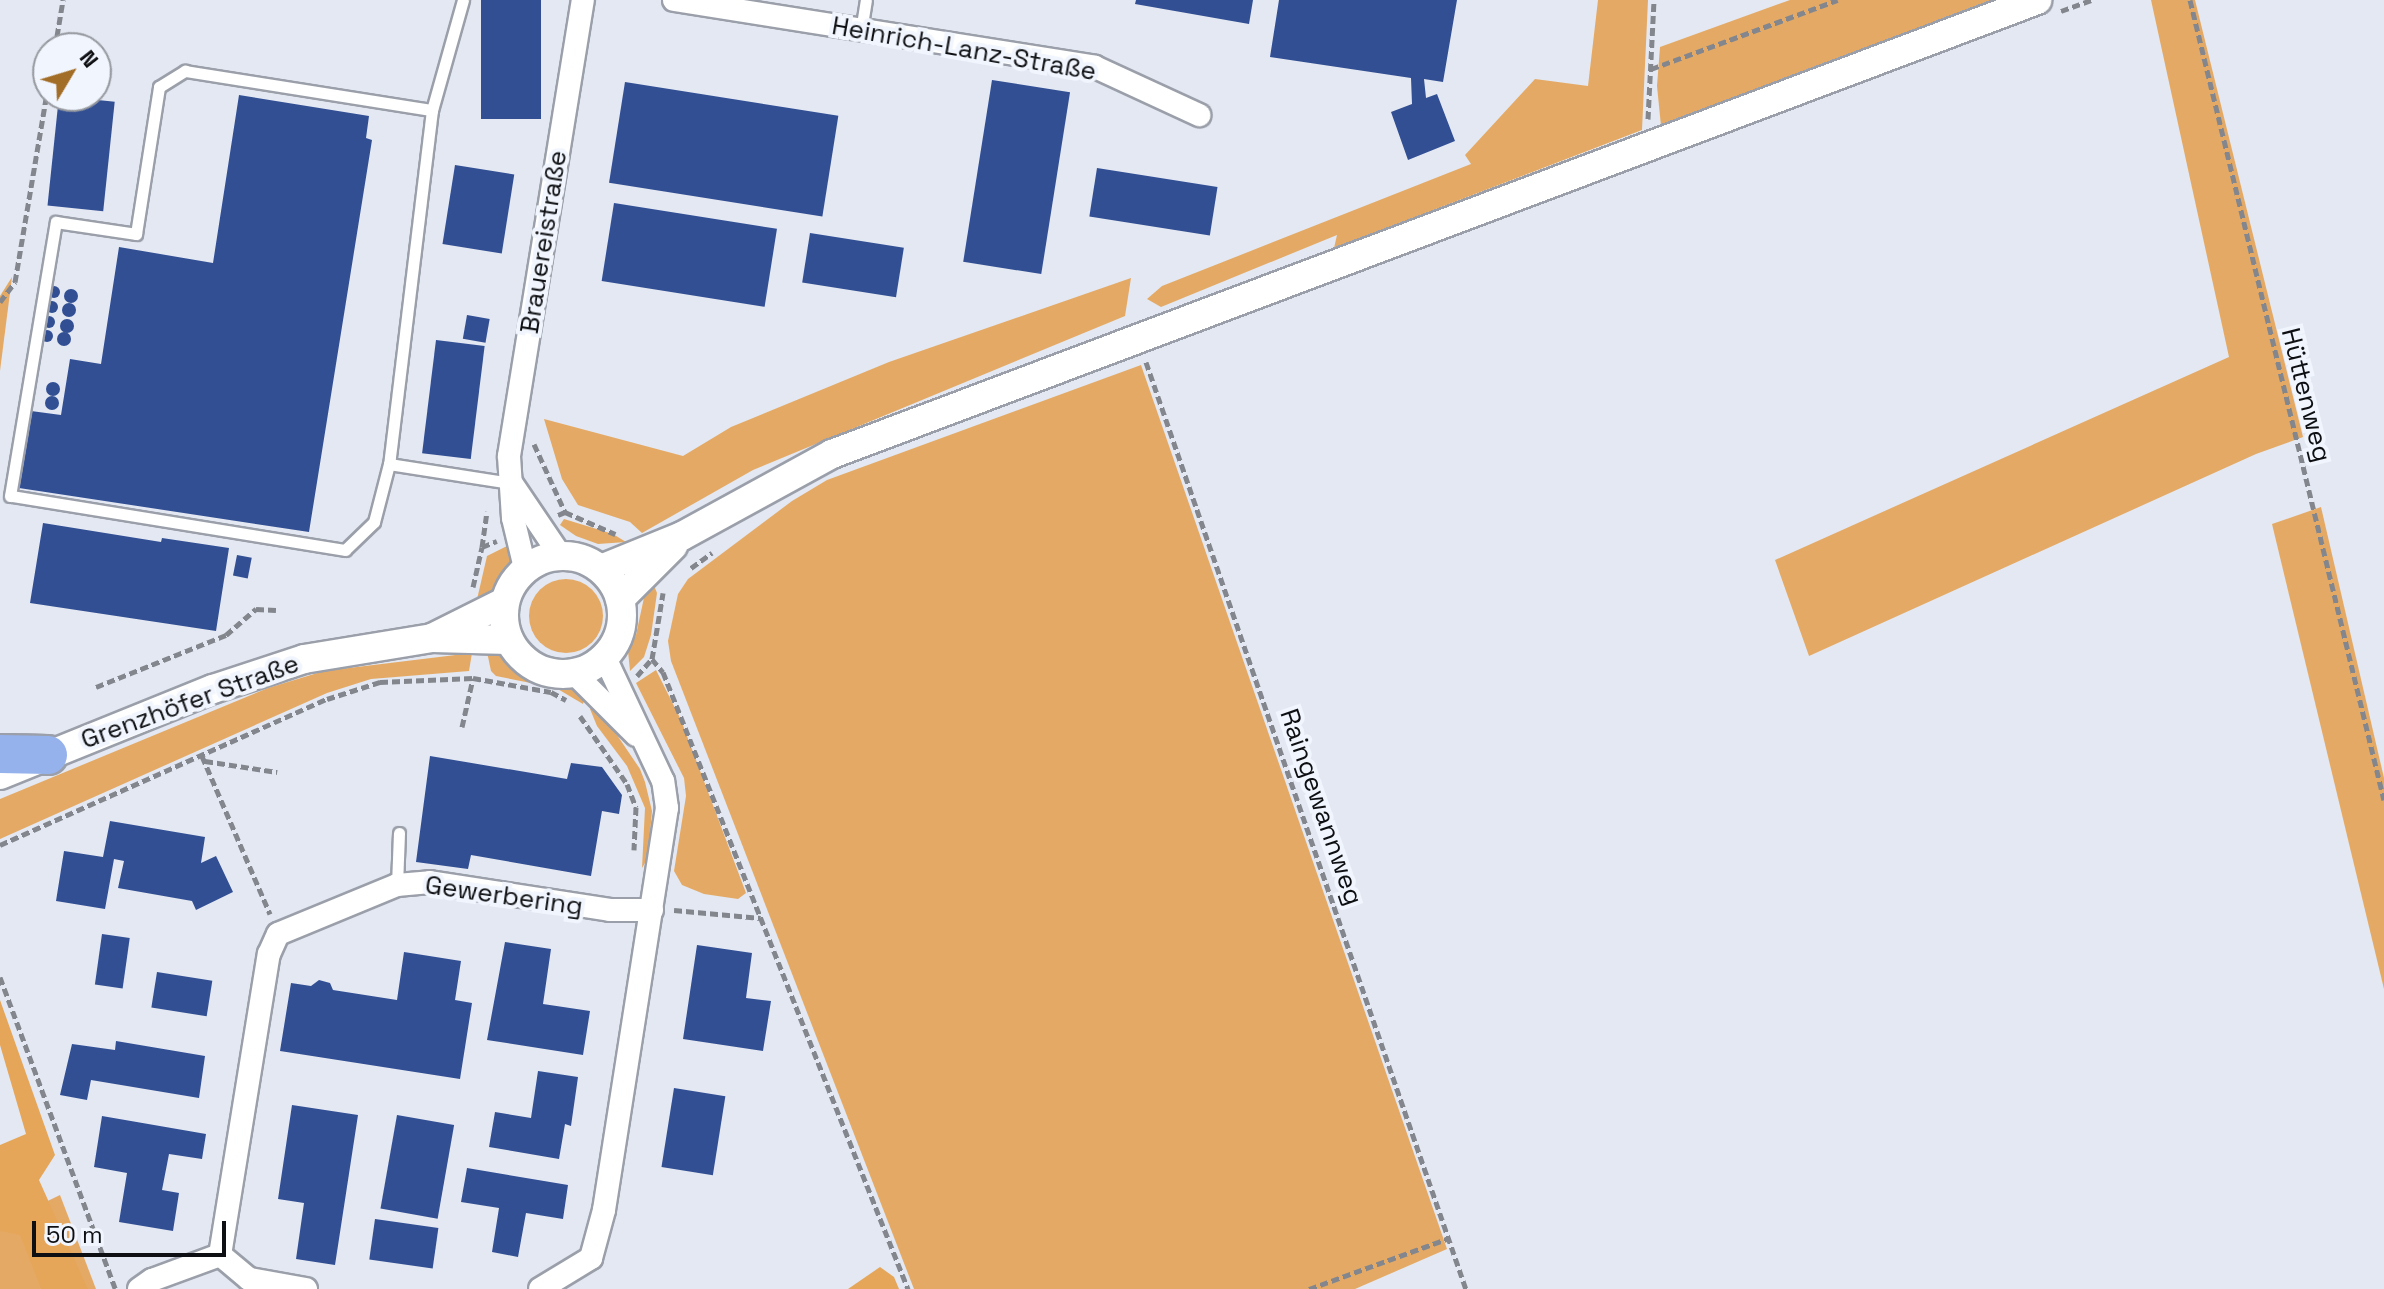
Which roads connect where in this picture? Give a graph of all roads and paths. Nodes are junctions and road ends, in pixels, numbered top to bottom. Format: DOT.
graph roads {
  1 [pos="63,0"];
  2 [pos="463,0"];
  3 [pos="583,0"];
  4 [pos="674,0"];
  5 [pos="866,0"];
  6 [pos="1654,0"];
  7 [pos="1838,0"];
  8 [pos="2037,0"];
  9 [pos="2190,0"];
  10 [pos="58,32"];
  11 [pos="861,32"];
  12 [pos="1651,69"];
  13 [pos="432,110"];
  14 [pos="44,112"];
  15 [pos="1199,115"];
  16 [pos="1647,147"];
  17 [pos="0,302"];
  18 [pos="1142,337"];
  19 [pos="515,417"];
  20 [pos="389,464"];
  21 [pos="511,483"];
  22 [pos="565,512"];
  23 [pos="682,536"];
  24 [pos="560,555"];
  25 [pos="525,568"];
  26 [pos="601,569"];
  27 [pos="672,583"];
  28 [pos="620,599"];
  29 [pos="504,602"];
  30 [pos="276,610"];
  31 [pos="432,638"];
  32 [pos="509,640"];
  33 [pos="605,658"];
  34 [pos="652,659"];
  35 [pos="575,674"];
  36 [pos="473,678"];
  37 [pos="96,687"];
  38 [pos="619,688"];
  39 [pos="462,727"];
  40 [pos="646,745"];
  41 [pos="0,754"];
  42 [pos="48,755"];
  43 [pos="203,759"];
  44 [pos="277,772"];
  45 [pos="0,775"];
  46 [pos="2384,800"];
  47 [pos="399,833"];
  48 [pos="0,845"];
  49 [pos="634,862"];
  50 [pos="397,885"];
  51 [pos="652,910"];
  52 [pos="761,918"];
  53 [pos="278,934"];
  54 [pos="0,977"];
  55 [pos="1449,1238"];
  56 [pos="220,1255"];
  57 [pos="116,1289"];
  58 [pos="139,1289"];
  59 [pos="306,1289"];
  60 [pos="540,1289"];
  61 [pos="908,1289"];
  62 [pos="1309,1289"];
  63 [pos="1466,1289"];
  1 -- 10 [label="path"];
  2 -- 13 [label="lane"];
  3 -- 19 [label="street, Brauereistraße"];
  4 -- 11 [label="street, Heinrich-Lanz-Straße"];
  5 -- 11 [label="lane"];
  6 -- 12 [label="path"];
  7 -- 12 [label="path"];
  8 -- 16 [label="street"];
  9 -- 46 [label="path, Hüttenweg"];
  11 -- 15 [label="street, Heinrich-Lanz-Straße"];
  12 -- 16 [label="path"];
  13 -- 20 [label="lane"];
  13 -- 20 [label="lane"];
  14 -- 17 [label="path"];
  16 -- 18 [label="street"];
  18 -- 23 [label="street"];
  18 -- 55 [label="path, Raingewannweg"];
  19 -- 21 [label="street, Brauereistraße"];
  19 -- 22 [label="path"];
  20 -- 21 [label="lane"];
  21 -- 24 [label="street"];
  21 -- 25 [label="street, Brauereistraße"];
  23 -- 26 [label="street"];
  23 -- 28 [label="street"];
  24 -- 25 [label="street"];
  24 -- 26 [label="street"];
  25 -- 29 [label="street"];
  26 -- 28 [label="street"];
  27 -- 34 [label="path"];
  28 -- 33 [label="street"];
  29 -- 31 [label="street, Grenzhöfer Straße"];
  29 -- 32 [label="street"];
  30 -- 37 [label="path"];
  31 -- 32 [label="street, Grenzhöfer Straße"];
  31 -- 42 [label="street, Grenzhöfer Straße"];
  32 -- 35 [label="street"];
  33 -- 35 [label="street"];
  33 -- 38 [label="street"];
  34 -- 38 [label="path"];
  34 -- 52 [label="path"];
  35 -- 40 [label="street"];
  36 -- 39 [label="path"];
  36 -- 43 [label="path"];
  36 -- 49 [label="path"];
  38 -- 40 [label="street"];
  40 -- 51 [label="street"];
  41 -- 42 [label="highway"];
  42 -- 45 [label="street, Grenzhöfer Straße"];
  43 -- 44 [label="path"];
  43 -- 48 [label="path"];
  43 -- 53 [label="path"];
  47 -- 50 [label="lane"];
  50 -- 51 [label="street, Gewerbering"];
  50 -- 53 [label="street, Gewerbering"];
  51 -- 52 [label="path"];
  51 -- 60 [label="street"];
  52 -- 61 [label="path"];
  53 -- 56 [label="street"];
  54 -- 57 [label="path"];
  55 -- 62 [label="path"];
  55 -- 63 [label="path, Raingewannweg"];
  56 -- 58 [label="street"];
  56 -- 59 [label="street"];
}
